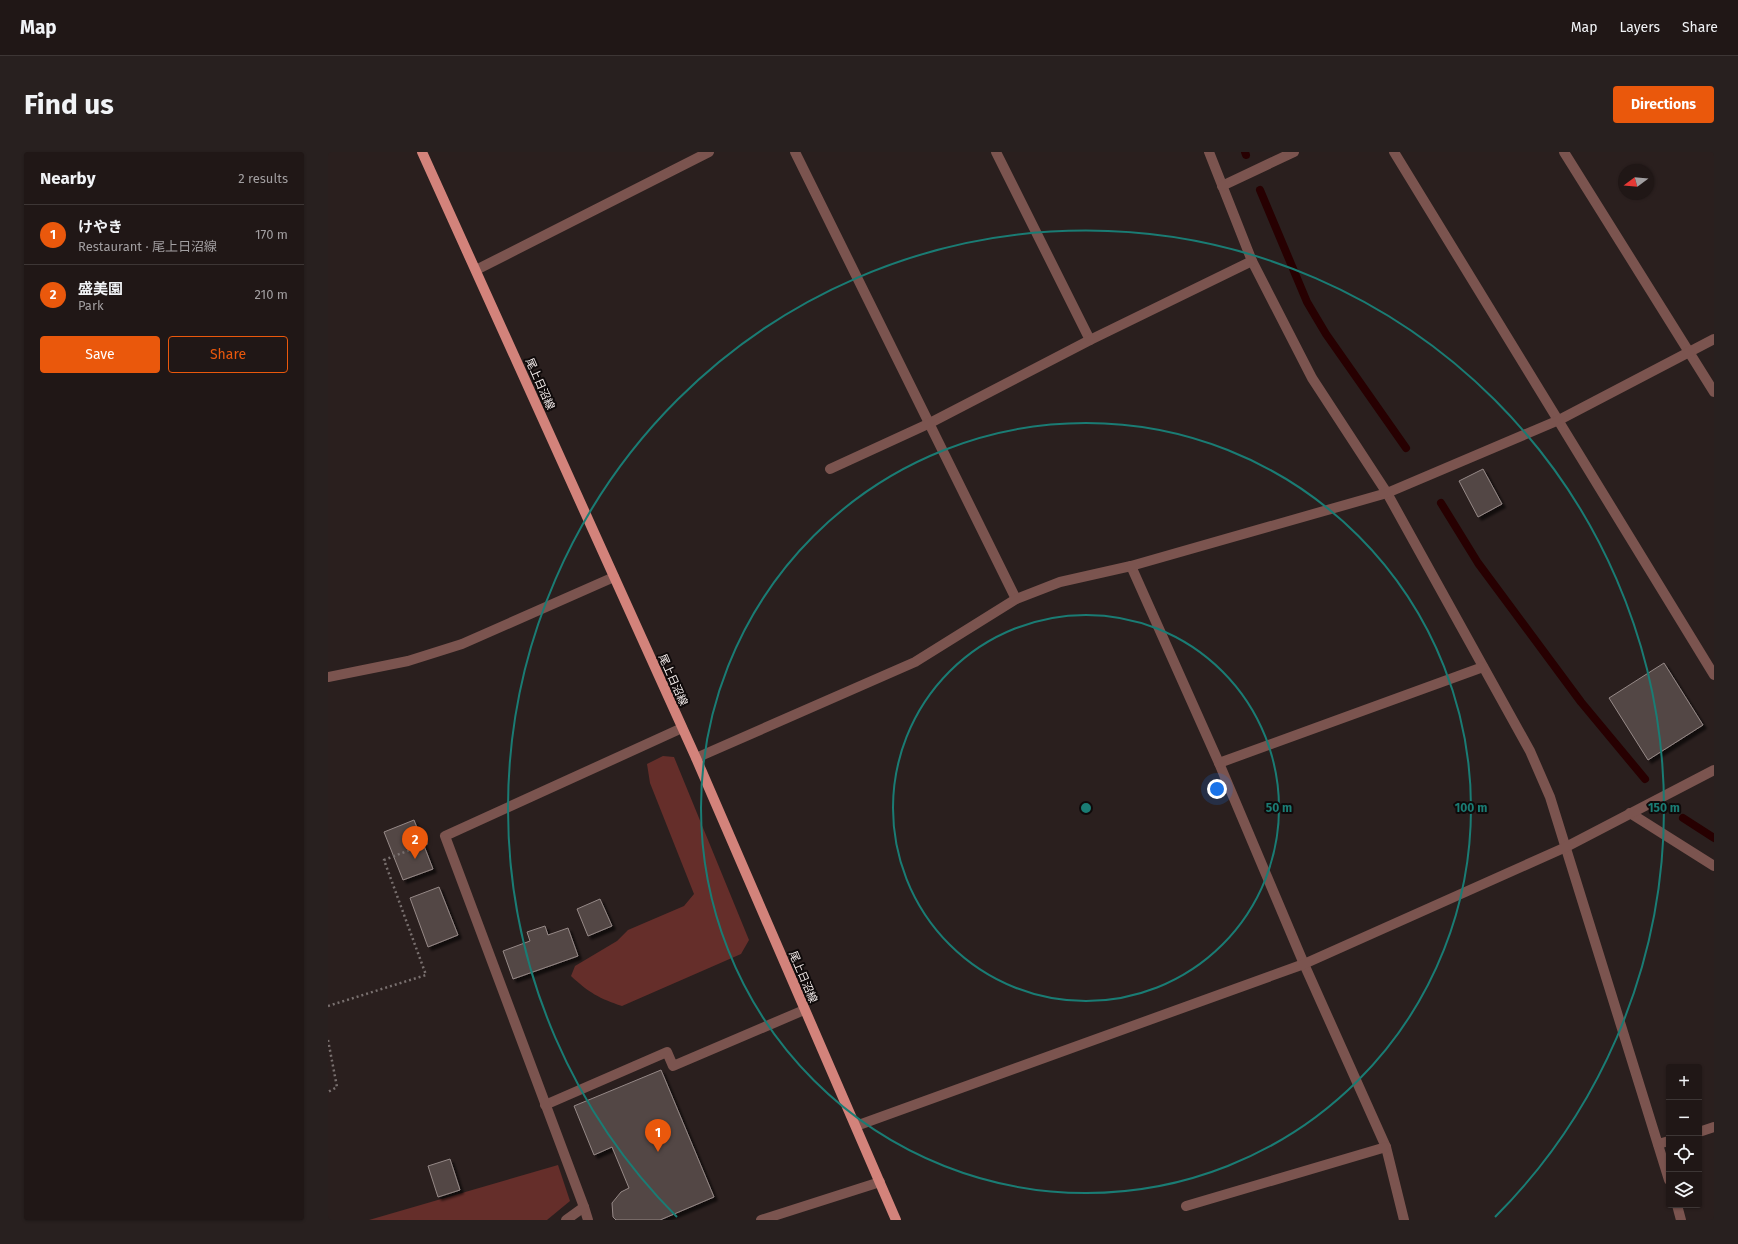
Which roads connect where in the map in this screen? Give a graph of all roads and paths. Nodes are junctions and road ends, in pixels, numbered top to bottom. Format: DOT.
graph roads {
  1 [pos="422,152"];
  2 [pos="709,152"];
  3 [pos="795,152"];
  4 [pos="996,152"];
  5 [pos="1209,152"];
  6 [pos="1294,152"];
  7 [pos="1394,152"];
  8 [pos="1564,152"];
  9 [pos="1222,186"];
  10 [pos="1252,261"];
  11 [pos="476,270"];
  12 [pos="1714,339"];
  13 [pos="1090,340"];
  14 [pos="1690,353"];
  15 [pos="1714,392"];
  16 [pos="1559,420"];
  17 [pos="928,424"];
  18 [pos="830,469"];
  19 [pos="1387,493"];
  20 [pos="1131,566"];
  21 [pos="614,577"];
  22 [pos="1016,599"];
  23 [pos="1483,667"];
  24 [pos="1714,675"];
  25 [pos="328,677"];
  26 [pos="682,728"];
  27 [pos="696,758"];
  28 [pos="1219,763"];
  29 [pos="1714,770"];
  30 [pos="1630,813"];
  31 [pos="445,836"];
  32 [pos="1566,847"];
  33 [pos="1714,866"];
  34 [pos="1304,964"];
  35 [pos="328,1006"];
  36 [pos="804,1010"];
  37 [pos="328,1040"];
  38 [pos="328,1092"];
  39 [pos="545,1105"];
  40 [pos="856,1126"];
  41 [pos="1714,1127"];
  42 [pos="1702,1131"];
  43 [pos="1666,1142"];
  44 [pos="1658,1144"];
  45 [pos="1386,1147"];
  46 [pos="1667,1172"];
  47 [pos="880,1182"];
  48 [pos="1186,1206"];
  49 [pos="584,1207"];
  50 [pos="1678,1208"];
  51 [pos="566,1220"];
  52 [pos="588,1220"];
  53 [pos="761,1220"];
  54 [pos="896,1220"];
  55 [pos="1404,1220"];
  56 [pos="1681,1220"];
  1 -- 11 [label="main road, 尾上日沼線"];
  2 -- 11 [label="street"];
  3 -- 17 [label="street"];
  4 -- 13 [label="street"];
  5 -- 9 [label="street"];
  6 -- 9 [label="street"];
  7 -- 16 [label="street"];
  8 -- 14 [label="street"];
  9 -- 10 [label="street"];
  10 -- 13 [label="street"];
  10 -- 19 [label="street"];
  11 -- 21 [label="main road, 尾上日沼線"];
  12 -- 14 [label="street"];
  13 -- 17 [label="street"];
  14 -- 15 [label="street"];
  14 -- 16 [label="street"];
  16 -- 19 [label="street"];
  16 -- 24 [label="street"];
  17 -- 18 [label="street"];
  17 -- 22 [label="street"];
  19 -- 20 [label="street"];
  19 -- 23 [label="street"];
  20 -- 22 [label="street"];
  20 -- 28 [label="street"];
  21 -- 25 [label="street"];
  21 -- 26 [label="main road, 尾上日沼線"];
  22 -- 27 [label="street"];
  23 -- 28 [label="street"];
  23 -- 32 [label="street"];
  26 -- 27 [label="main road, 尾上日沼線"];
  26 -- 31 [label="street"];
  27 -- 36 [label="main road, 尾上日沼線"];
  28 -- 34 [label="street"];
  29 -- 30 [label="street"];
  30 -- 32 [label="street"];
  30 -- 33 [label="street"];
  31 -- 35 [label="path"];
  31 -- 39 [label="street"];
  32 -- 34 [label="street"];
  32 -- 44 [label="street"];
  34 -- 40 [label="street"];
  34 -- 45 [label="street"];
  36 -- 39 [label="street"];
  36 -- 40 [label="main road, 尾上日沼線"];
  37 -- 38 [label="path"];
  39 -- 49 [label="street"];
  40 -- 47 [label="main road, 尾上日沼線"];
  41 -- 42 [label="street"];
  43 -- 44 [label="street"];
  44 -- 46 [label="street"];
  45 -- 48 [label="street"];
  45 -- 55 [label="street"];
  47 -- 53 [label="street"];
  47 -- 54 [label="main road, 尾上日沼線"];
  49 -- 51 [label="street"];
  49 -- 52 [label="street"];
  50 -- 56 [label="street"];
}
